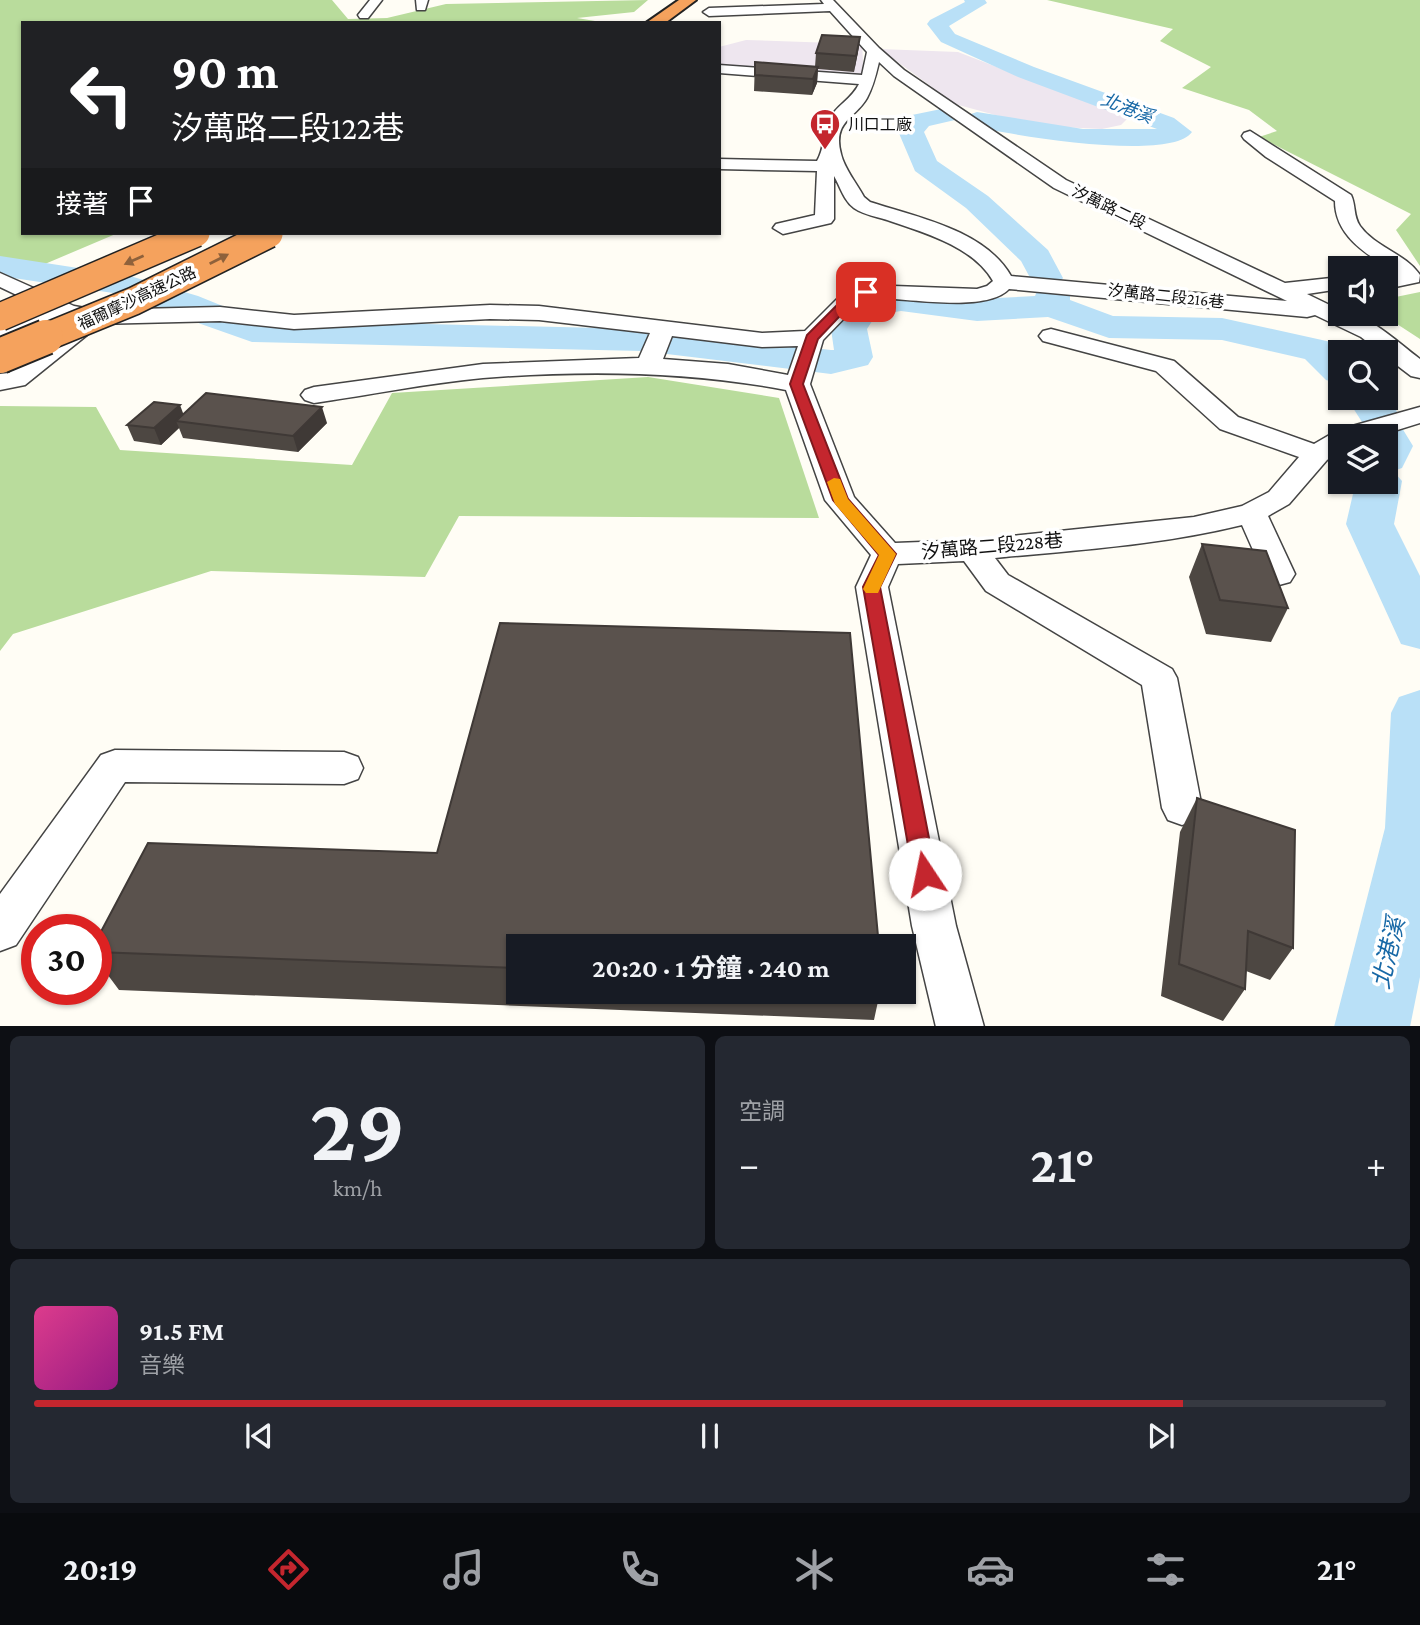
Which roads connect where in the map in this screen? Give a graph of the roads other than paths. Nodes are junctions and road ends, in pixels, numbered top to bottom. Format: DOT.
graph roads {
  1 [pos="376,0"];
  2 [pos="689,0"];
  3 [pos="831,4"];
  4 [pos="713,6"];
  5 [pos="364,15"];
  6 [pos="657,21"];
  7 [pos="687,21"];
  8 [pos="874,51"];
  9 [pos="721,69"];
  10 [pos="868,80"];
  11 [pos="1250,136"];
  12 [pos="721,164"];
  13 [pos="828,166"];
  14 [pos="721,175"];
  15 [pos="783,228"];
  16 [pos="191,235"];
  17 [pos="266,235"];
  18 [pos="1385,256"];
  19 [pos="1398,265"];
  20 [pos="0,279"];
  21 [pos="1004,282"];
  22 [pos="1398,282"];
  23 [pos="1328,285"];
  24 [pos="1282,290"];
  25 [pos="66,311"];
  26 [pos="1328,312"];
  27 [pos="0,317"];
  28 [pos="96,317"];
  29 [pos="1357,326"];
  30 [pos="664,328"];
  31 [pos="0,330"];
  32 [pos="1051,336"];
  33 [pos="812,338"];
  34 [pos="0,356"];
  35 [pos="648,365"];
  36 [pos="1420,371"];
  37 [pos="0,382"];
  38 [pos="797,384"];
  39 [pos="314,395"];
  40 [pos="1420,415"];
  41 [pos="1389,424"];
  42 [pos="1328,447"];
  43 [pos="1328,448"];
  44 [pos="1251,513"];
  45 [pos="1194,527"];
  46 [pos="973,550"];
  47 [pos="887,554"];
  48 [pos="344,768"];
  49 [pos="1182,808"];
  50 [pos="0,930"];
  51 [pos="960,1026"];
  1 -- 5 [label="street"];
  2 -- 6 [label="highway"];
  3 -- 4 [label="street"];
  3 -- 8 [label="street, 汐萬路二段"];
  4 -- 7 [label="highway"];
  8 -- 10 [label="street"];
  8 -- 24 [label="street, 汐萬路二段"];
  9 -- 10 [label="street"];
  10 -- 13 [label="street"];
  11 -- 18 [label="street"];
  12 -- 13 [label="street"];
  13 -- 14 [label="street"];
  13 -- 15 [label="street"];
  13 -- 21 [label="street"];
  16 -- 27 [label="highway, 福爾摩沙高速公路, one-way, bridge"];
  34 -- 17 [label="highway, 福爾摩沙高速公路, one-way, bridge"];
  19 -- 22 [label="street"];
  20 -- 25 [label="street"];
  21 -- 26 [label="street, 汐萬路二段216巷"];
  21 -- 33 [label="street"];
  23 -- 24 [label="street"];
  24 -- 26 [label="street, 汐萬路二段"];
  25 -- 28 [label="street"];
  25 -- 31 [label="street"];
  28 -- 30 [label="street"];
  28 -- 37 [label="street"];
  29 -- 36 [label="street, 汐萬路二段"];
  30 -- 33 [label="street"];
  30 -- 35 [label="street"];
  32 -- 42 [label="street"];
  33 -- 38 [label="street"];
  35 -- 38 [label="street"];
  35 -- 39 [label="street"];
  38 -- 47 [label="street"];
  40 -- 41 [label="street"];
  43 -- 44 [label="street, 汐萬路二段228巷"];
  44 -- 45 [label="street, 汐萬路二段228巷"];
  44 -- 45 [label="street"];
  45 -- 46 [label="street, 汐萬路二段228巷"];
  46 -- 47 [label="street, 汐萬路二段228巷"];
  46 -- 49 [label="street"];
  47 -- 51 [label="street"];
  48 -- 50 [label="street"];
}
